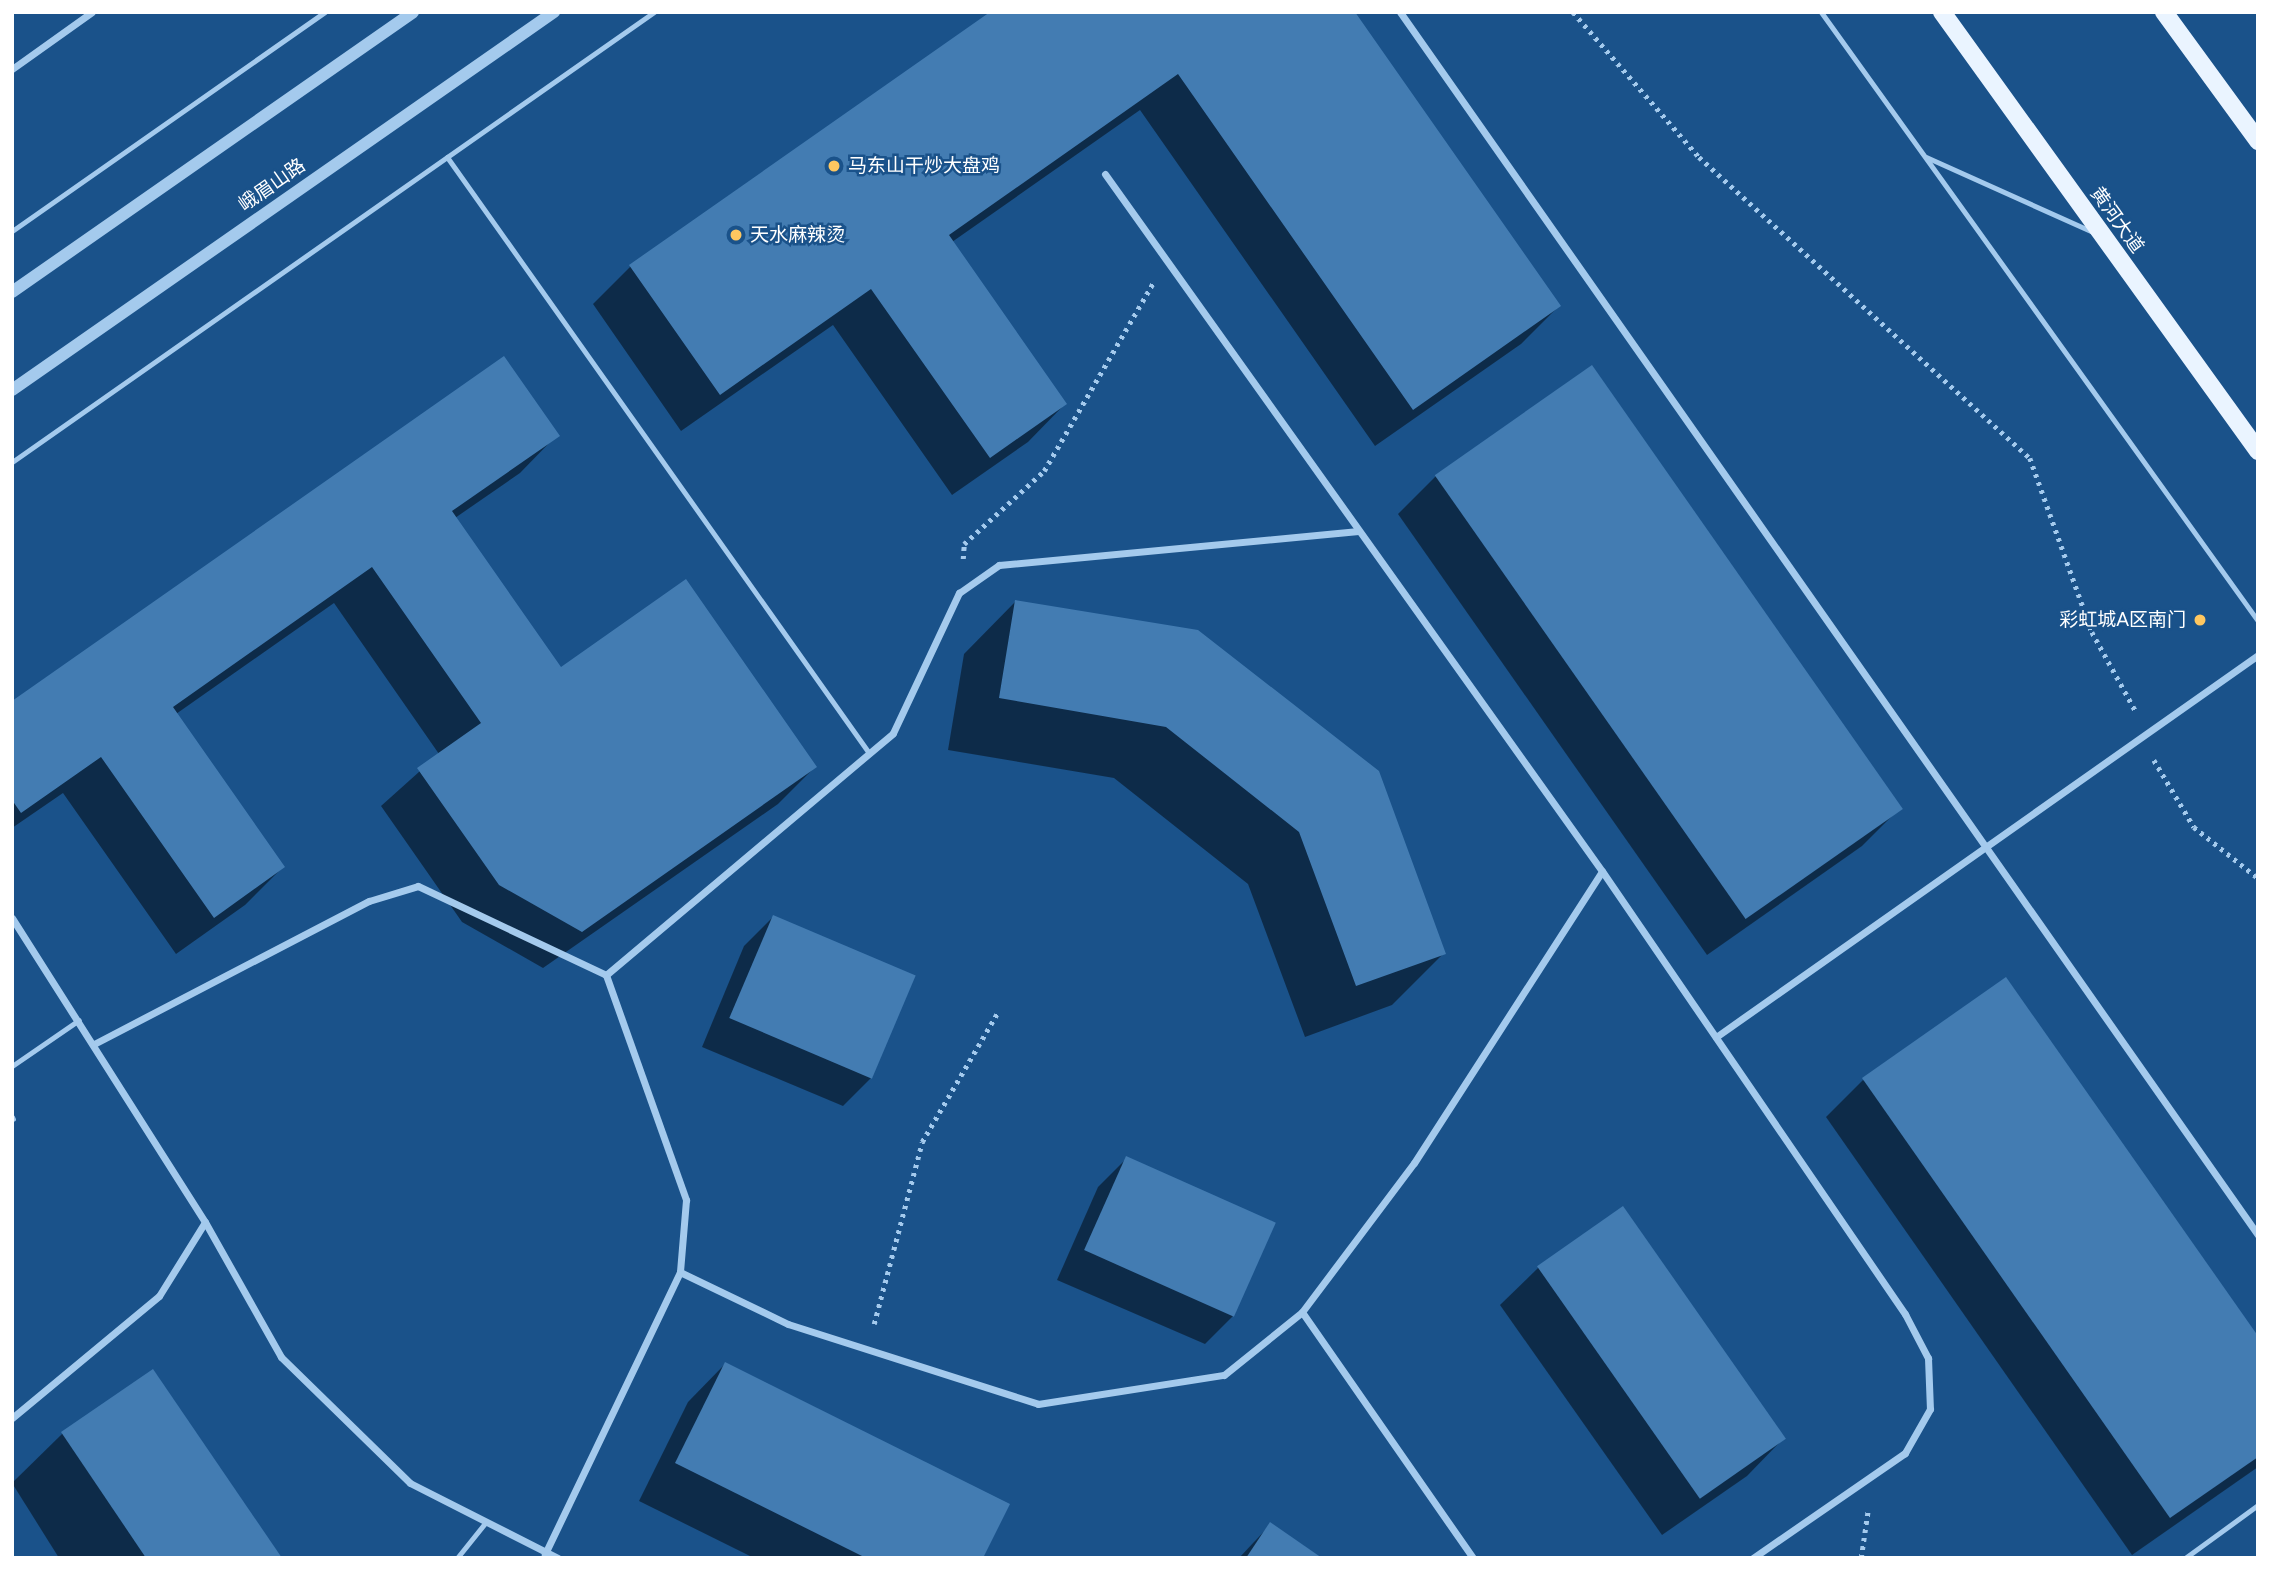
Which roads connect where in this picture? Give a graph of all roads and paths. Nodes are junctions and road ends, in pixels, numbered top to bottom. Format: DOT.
graph roads {
  1 [pos="92,12"];
  2 [pos="325,12"];
  3 [pos="413,12"];
  4 [pos="554,12"];
  5 [pos="654,12"];
  6 [pos="1400,12"];
  7 [pos="1573,12"];
  8 [pos="1821,12"];
  9 [pos="1942,12"];
  10 [pos="2164,12"];
  11 [pos="12,69"];
  12 [pos="2258,141"];
  13 [pos="1923,155"];
  14 [pos="447,157"];
  15 [pos="1105,174"];
  16 [pos="12,231"];
  17 [pos="2103,236"];
  18 [pos="1166,261"];
  19 [pos="12,292"];
  20 [pos="12,390"];
  21 [pos="2258,451"];
  22 [pos="12,462"];
  23 [pos="1359,531"];
  24 [pos="959,593"];
  25 [pos="2258,621"];
  26 [pos="2258,655"];
  27 [pos="2147,733"];
  28 [pos="869,753"];
  29 [pos="1986,847"];
  30 [pos="1602,871"];
  31 [pos="2258,878"];
  32 [pos="12,918"];
  33 [pos="606,975"];
  34 [pos="998,1012"];
  35 [pos="79,1020"];
  36 [pos="1716,1037"];
  37 [pos="94,1044"];
  38 [pos="12,1066"];
  39 [pos="205,1222"];
  40 [pos="2258,1235"];
  41 [pos="680,1272"];
  42 [pos="1302,1312"];
  43 [pos="867,1349"];
  44 [pos="12,1418"];
  45 [pos="1874,1474"];
  46 [pos="2258,1505"];
  47 [pos="485,1522"];
  48 [pos="545,1554"];
  49 [pos="457,1558"];
  50 [pos="558,1558"];
  51 [pos="1473,1558"];
  52 [pos="1753,1558"];
  53 [pos="1861,1558"];
  54 [pos="2185,1558"];
  1 -- 11 [label="street"];
  2 -- 16 [label="lane"];
  3 -- 19 [label="street"];
  4 -- 20 [label="street, 峨眉山路"];
  5 -- 14 [label="lane"];
  6 -- 29 [label="street"];
  7 -- 27 [label="path"];
  8 -- 13 [label="lane"];
  9 -- 17 [label="main road, 黄河大道"];
  10 -- 12 [label="main road"];
  13 -- 17 [label="lane"];
  13 -- 25 [label="lane"];
  14 -- 22 [label="lane"];
  14 -- 28 [label="lane"];
  15 -- 18 [label="street"];
  17 -- 21 [label="main road, 黄河大道"];
  18 -- 23 [label="street"];
  18 -- 24 [label="path"];
  23 -- 24 [label="street"];
  23 -- 30 [label="street"];
  24 -- 28 [label="street"];
  26 -- 27 [label="street"];
  27 -- 29 [label="street"];
  27 -- 31 [label="path"];
  28 -- 33 [label="street"];
  29 -- 36 [label="street"];
  29 -- 40 [label="street"];
  30 -- 36 [label="street"];
  30 -- 42 [label="street"];
  32 -- 35 [label="street"];
  33 -- 37 [label="street"];
  33 -- 41 [label="street"];
  34 -- 43 [label="path"];
  35 -- 37 [label="street"];
  35 -- 38 [label="lane"];
  36 -- 45 [label="street"];
  37 -- 39 [label="street"];
  39 -- 44 [label="street"];
  39 -- 47 [label="street"];
  41 -- 43 [label="street"];
  41 -- 48 [label="street"];
  42 -- 43 [label="street"];
  42 -- 51 [label="street"];
  45 -- 52 [label="street"];
  45 -- 53 [label="path"];
  46 -- 54 [label="lane"];
  47 -- 48 [label="street"];
  47 -- 49 [label="lane"];
  48 -- 50 [label="street"];
}
